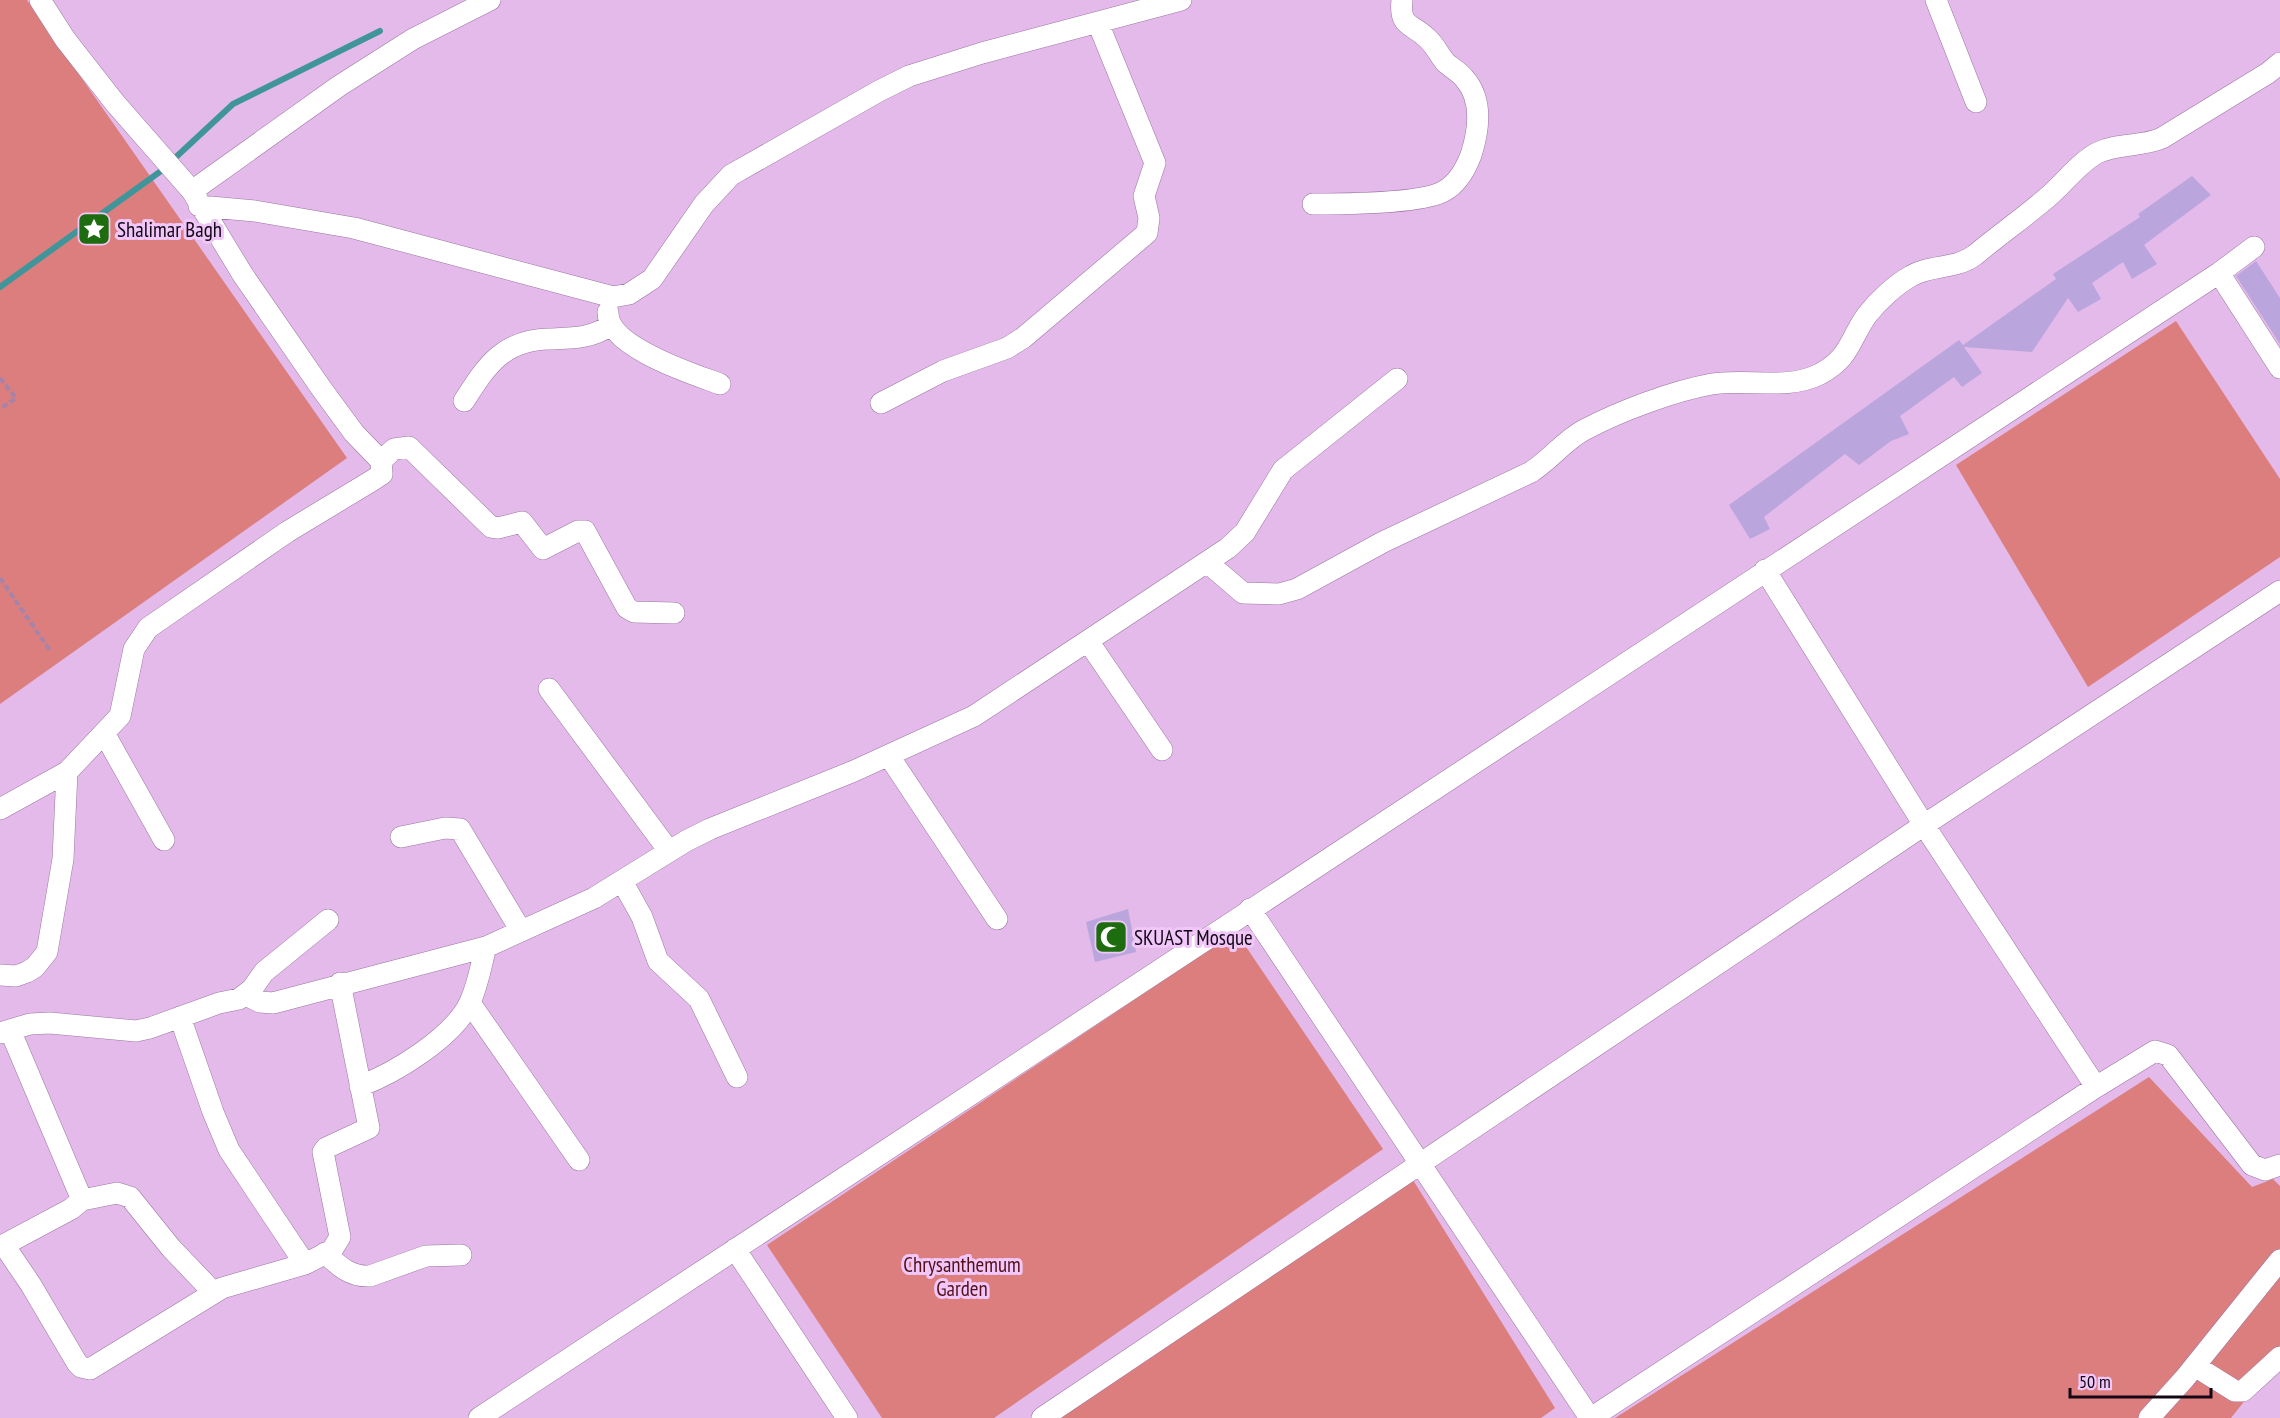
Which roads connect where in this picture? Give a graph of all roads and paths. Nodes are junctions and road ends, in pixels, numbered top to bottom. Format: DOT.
graph roads {
  1 [pos="40,0"];
  2 [pos="490,0"];
  3 [pos="1181,0"];
  4 [pos="1402,0"];
  5 [pos="1936,0"];
  6 [pos="1098,23"];
  7 [pos="2280,63"];
  8 [pos="1976,102"];
  9 [pos="191,190"];
  10 [pos="1313,204"];
  11 [pos="2254,247"];
  12 [pos="2219,273"];
  13 [pos="613,297"];
  14 [pos="611,325"];
  15 [pos="2280,368"];
  16 [pos="0,378"];
  17 [pos="1397,379"];
  18 [pos="720,384"];
  19 [pos="464,401"];
  20 [pos="881,403"];
  21 [pos="0,409"];
  22 [pos="381,461"];
  23 [pos="1208,563"];
  24 [pos="1765,570"];
  25 [pos="0,578"];
  26 [pos="2280,591"];
  27 [pos="674,613"];
  28 [pos="1088,641"];
  29 [pos="51,652"];
  30 [pos="549,689"];
  31 [pos="104,733"];
  32 [pos="1162,750"];
  33 [pos="889,756"];
  34 [pos="67,772"];
  35 [pos="0,809"];
  36 [pos="1924,825"];
  37 [pos="401,837"];
  38 [pos="165,840"];
  39 [pos="669,851"];
  40 [pos="622,881"];
  41 [pos="1250,909"];
  42 [pos="997,919"];
  43 [pos="328,920"];
  44 [pos="521,931"];
  45 [pos="486,947"];
  46 [pos="0,975"];
  47 [pos="340,983"];
  48 [pos="246,995"];
  49 [pos="470,1003"];
  50 [pos="180,1017"];
  51 [pos="5,1032"];
  52 [pos="737,1077"];
  53 [pos="360,1086"];
  54 [pos="2096,1087"];
  55 [pos="579,1160"];
  56 [pos="1420,1163"];
  57 [pos="2280,1165"];
  58 [pos="82,1200"];
  59 [pos="2,1246"];
  60 [pos="735,1249"];
  61 [pos="325,1253"];
  62 [pos="461,1255"];
  63 [pos="2280,1260"];
  64 [pos="305,1264"];
  65 [pos="214,1293"];
  66 [pos="2280,1357"];
  67 [pos="2195,1366"];
  68 [pos="479,1418"];
  69 [pos="847,1418"];
  70 [pos="1042,1418"];
  71 [pos="1590,1418"];
  72 [pos="2148,1418"];
  1 -- 9 [label="street"];
  2 -- 9 [label="street"];
  3 -- 6 [label="street"];
  4 -- 10 [label="street"];
  5 -- 8 [label="street"];
  6 -- 13 [label="street"];
  6 -- 20 [label="street"];
  7 -- 23 [label="street"];
  9 -- 13 [label="street"];
  9 -- 22 [label="street"];
  11 -- 12 [label="street"];
  12 -- 15 [label="street"];
  12 -- 24 [label="street"];
  13 -- 14 [label="street"];
  14 -- 18 [label="street"];
  14 -- 19 [label="street"];
  16 -- 21 [label="path"];
  17 -- 23 [label="street"];
  22 -- 27 [label="street"];
  22 -- 31 [label="street"];
  23 -- 28 [label="street"];
  24 -- 36 [label="street"];
  24 -- 41 [label="street"];
  25 -- 29 [label="path"];
  26 -- 36 [label="street"];
  28 -- 32 [label="street"];
  28 -- 33 [label="street"];
  30 -- 39 [label="street"];
  31 -- 34 [label="street"];
  31 -- 38 [label="street"];
  33 -- 39 [label="street"];
  33 -- 42 [label="street"];
  34 -- 35 [label="street"];
  34 -- 46 [label="street"];
  36 -- 54 [label="street"];
  36 -- 56 [label="street"];
  37 -- 44 [label="street"];
  39 -- 40 [label="street"];
  40 -- 44 [label="street"];
  40 -- 52 [label="street"];
  41 -- 56 [label="street"];
  41 -- 60 [label="street"];
  43 -- 48 [label="street"];
  44 -- 45 [label="street"];
  45 -- 47 [label="street"];
  45 -- 49 [label="street"];
  47 -- 48 [label="street"];
  47 -- 53 [label="street"];
  48 -- 50 [label="street"];
  49 -- 53 [label="street"];
  49 -- 55 [label="street"];
  50 -- 51 [label="street"];
  50 -- 64 [label="street"];
  51 -- 58 [label="street"];
  53 -- 61 [label="street"];
  54 -- 57 [label="street"];
  54 -- 71 [label="street"];
  56 -- 70 [label="street"];
  56 -- 71 [label="street"];
  58 -- 59 [label="street"];
  58 -- 65 [label="street"];
  59 -- 65 [label="street"];
  60 -- 68 [label="street"];
  60 -- 69 [label="street"];
  61 -- 62 [label="street"];
  61 -- 64 [label="street"];
  63 -- 67 [label="street"];
  64 -- 65 [label="street"];
  66 -- 67 [label="street"];
  67 -- 72 [label="street"];
}
